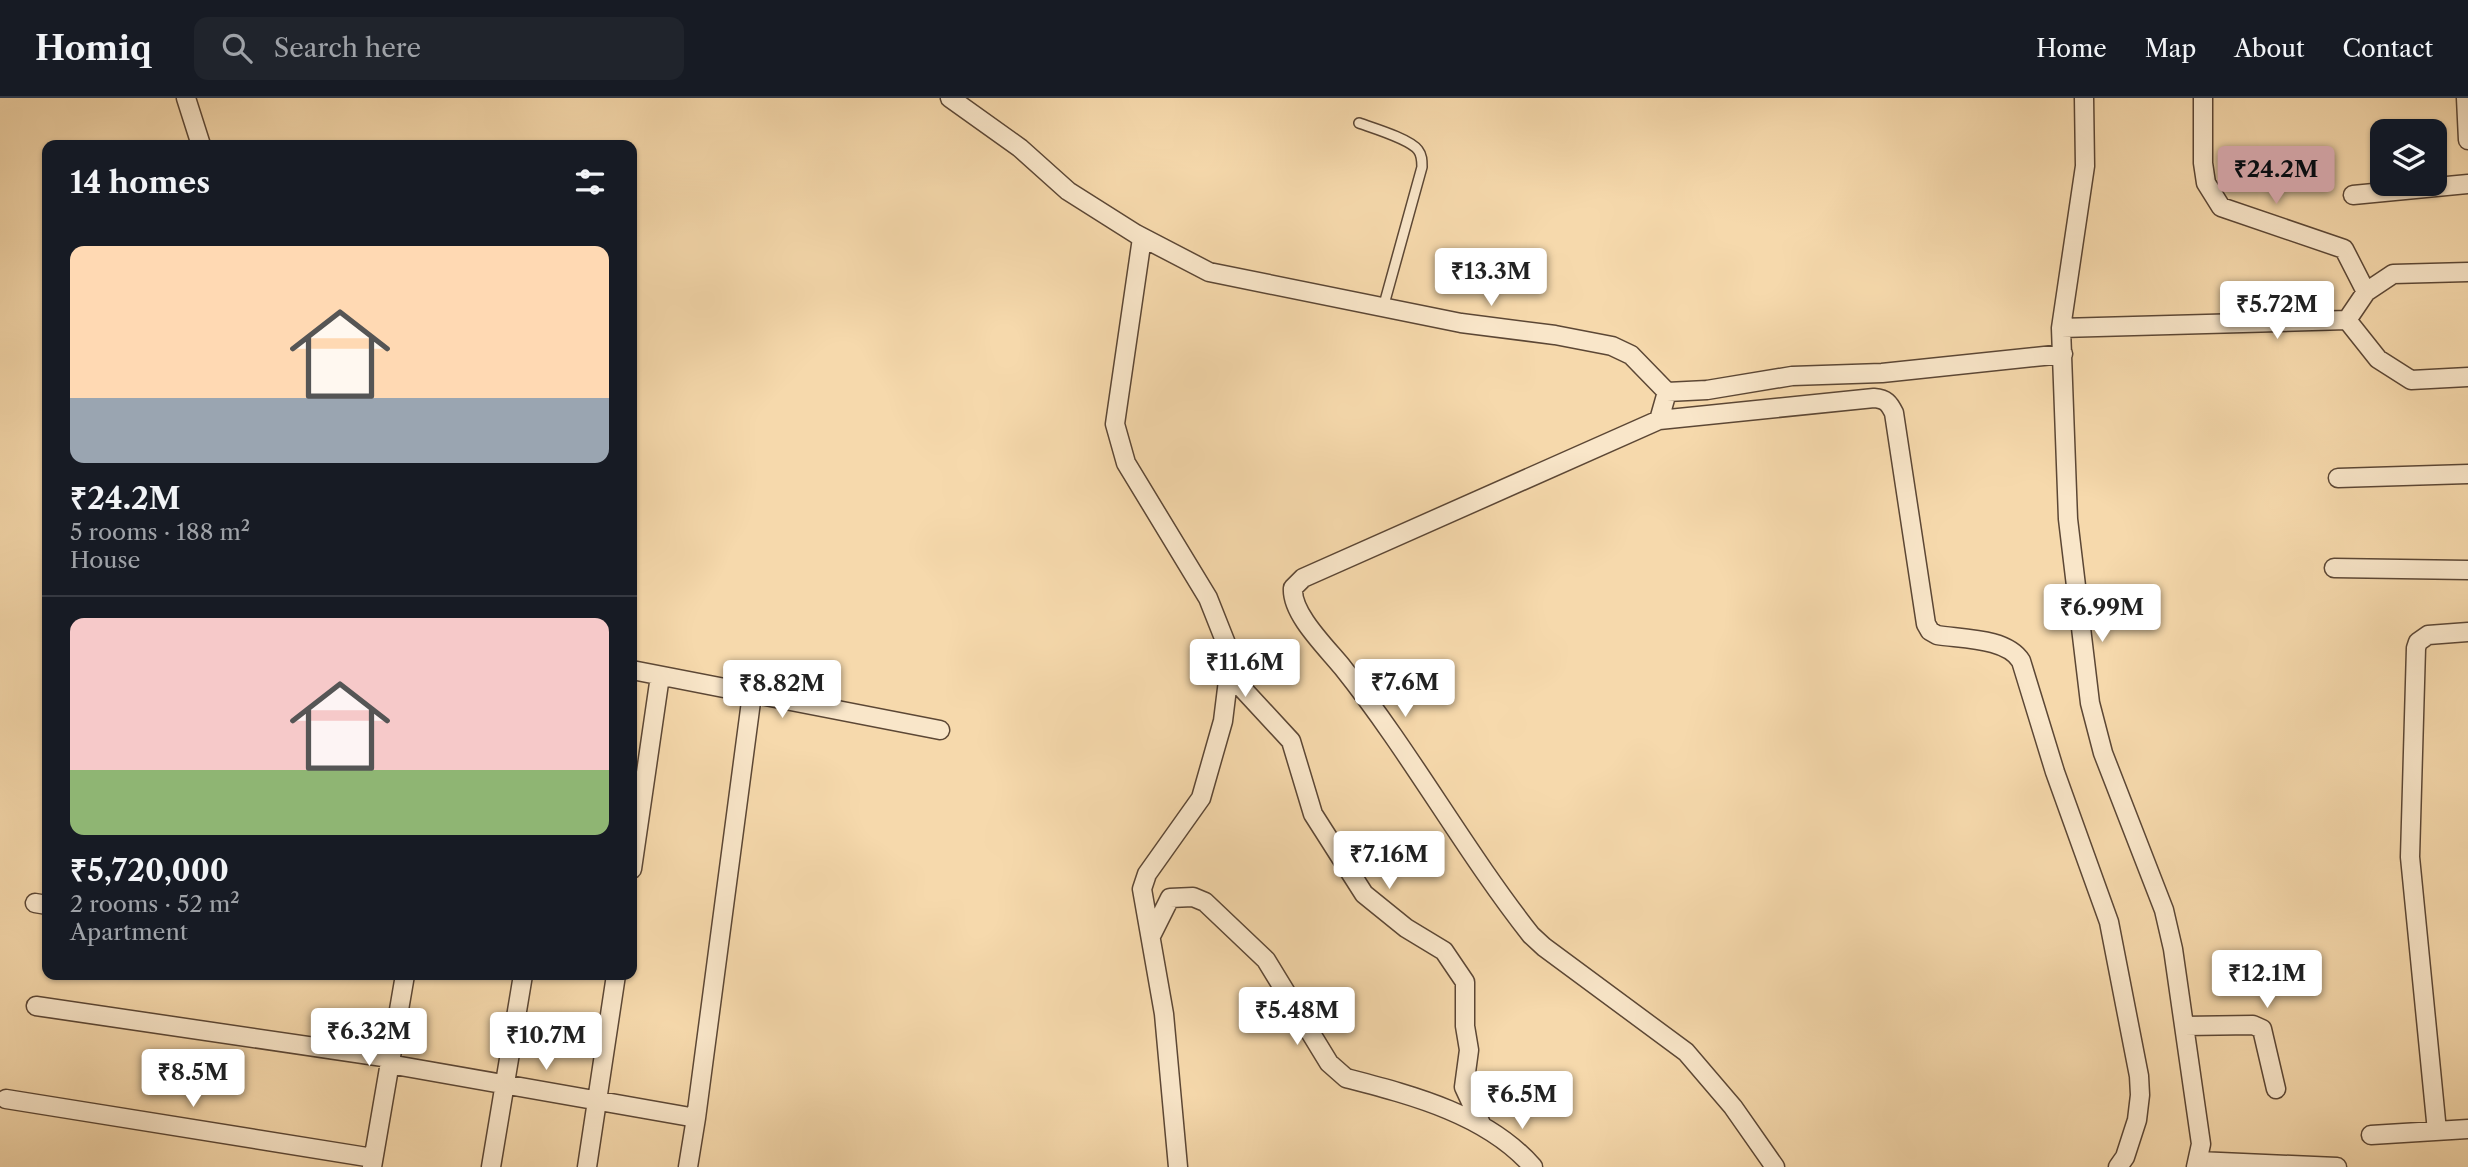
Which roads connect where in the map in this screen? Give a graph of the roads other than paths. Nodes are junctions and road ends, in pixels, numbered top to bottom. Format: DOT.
graph roads {
  1 [pos="950,98"];
  2 [pos="2084,98"];
  3 [pos="2203,98"];
  4 [pos="2466,98"];
  5 [pos="190,101"];
  6 [pos="1359,123"];
  7 [pos="200,140"];
  8 [pos="2468,140"];
  9 [pos="2468,184"];
  10 [pos="2353,195"];
  11 [pos="1142,238"];
  12 [pos="2468,272"];
  13 [pos="2366,292"];
  14 [pos="1383,307"];
  15 [pos="2347,320"];
  16 [pos="2061,328"];
  17 [pos="2063,354"];
  18 [pos="2468,377"];
  19 [pos="1667,392"];
  20 [pos="1659,420"];
  21 [pos="2468,474"];
  22 [pos="2338,478"];
  23 [pos="2334,568"];
  24 [pos="2468,570"];
  25 [pos="2468,632"];
  26 [pos="637,671"];
  27 [pos="1230,674"];
  28 [pos="660,676"];
  29 [pos="752,694"];
  30 [pos="940,730"];
  31 [pos="637,835"];
  32 [pos="1152,936"];
  33 [pos="404,980"];
  34 [pos="522,980"];
  35 [pos="615,980"];
  36 [pos="36,1006"];
  37 [pos="2184,1026"];
  38 [pos="390,1061"];
  39 [pos="504,1083"];
  40 [pos="2276,1089"];
  41 [pos="6,1099"];
  42 [pos="598,1101"];
  43 [pos="696,1118"];
  44 [pos="1482,1126"];
  45 [pos="2468,1129"];
  46 [pos="2437,1131"];
  47 [pos="2371,1135"];
  48 [pos="373,1163"];
  49 [pos="2197,1164"];
  50 [pos="491,1167"];
  51 [pos="587,1167"];
  52 [pos="688,1167"];
  53 [pos="1178,1167"];
  54 [pos="1533,1167"];
  55 [pos="1775,1167"];
  56 [pos="2118,1167"];
  57 [pos="2337,1167"];
  1 -- 11 [label="street"];
  2 -- 16 [label="street"];
  3 -- 13 [label="street"];
  4 -- 8 [label="street"];
  5 -- 7 [label="street"];
  6 -- 14 [label="lane"];
  9 -- 10 [label="street"];
  11 -- 14 [label="street"];
  11 -- 27 [label="street"];
  12 -- 13 [label="street"];
  13 -- 15 [label="street"];
  14 -- 19 [label="street"];
  15 -- 16 [label="street"];
  15 -- 18 [label="street"];
  16 -- 17 [label="street"];
  17 -- 19 [label="street"];
  17 -- 37 [label="street"];
  19 -- 20 [label="street"];
  20 -- 55 [label="street"];
  20 -- 56 [label="street"];
  21 -- 22 [label="street"];
  23 -- 24 [label="street"];
  25 -- 46 [label="street"];
  26 -- 28 [label="street"];
  27 -- 32 [label="street"];
  27 -- 44 [label="street"];
  28 -- 29 [label="street"];
  28 -- 31 [label="street"];
  29 -- 30 [label="street"];
  29 -- 43 [label="street"];
  32 -- 44 [label="street"];
  32 -- 53 [label="street"];
  33 -- 38 [label="street"];
  34 -- 39 [label="street"];
  35 -- 42 [label="street"];
  36 -- 38 [label="street"];
  37 -- 40 [label="street"];
  37 -- 49 [label="street"];
  38 -- 39 [label="street"];
  38 -- 48 [label="street"];
  39 -- 42 [label="street"];
  39 -- 50 [label="street"];
  41 -- 48 [label="street"];
  42 -- 43 [label="street"];
  42 -- 51 [label="street"];
  43 -- 52 [label="street"];
  44 -- 54 [label="street"];
  45 -- 46 [label="street"];
  46 -- 47 [label="street"];
  49 -- 57 [label="street"];
}
